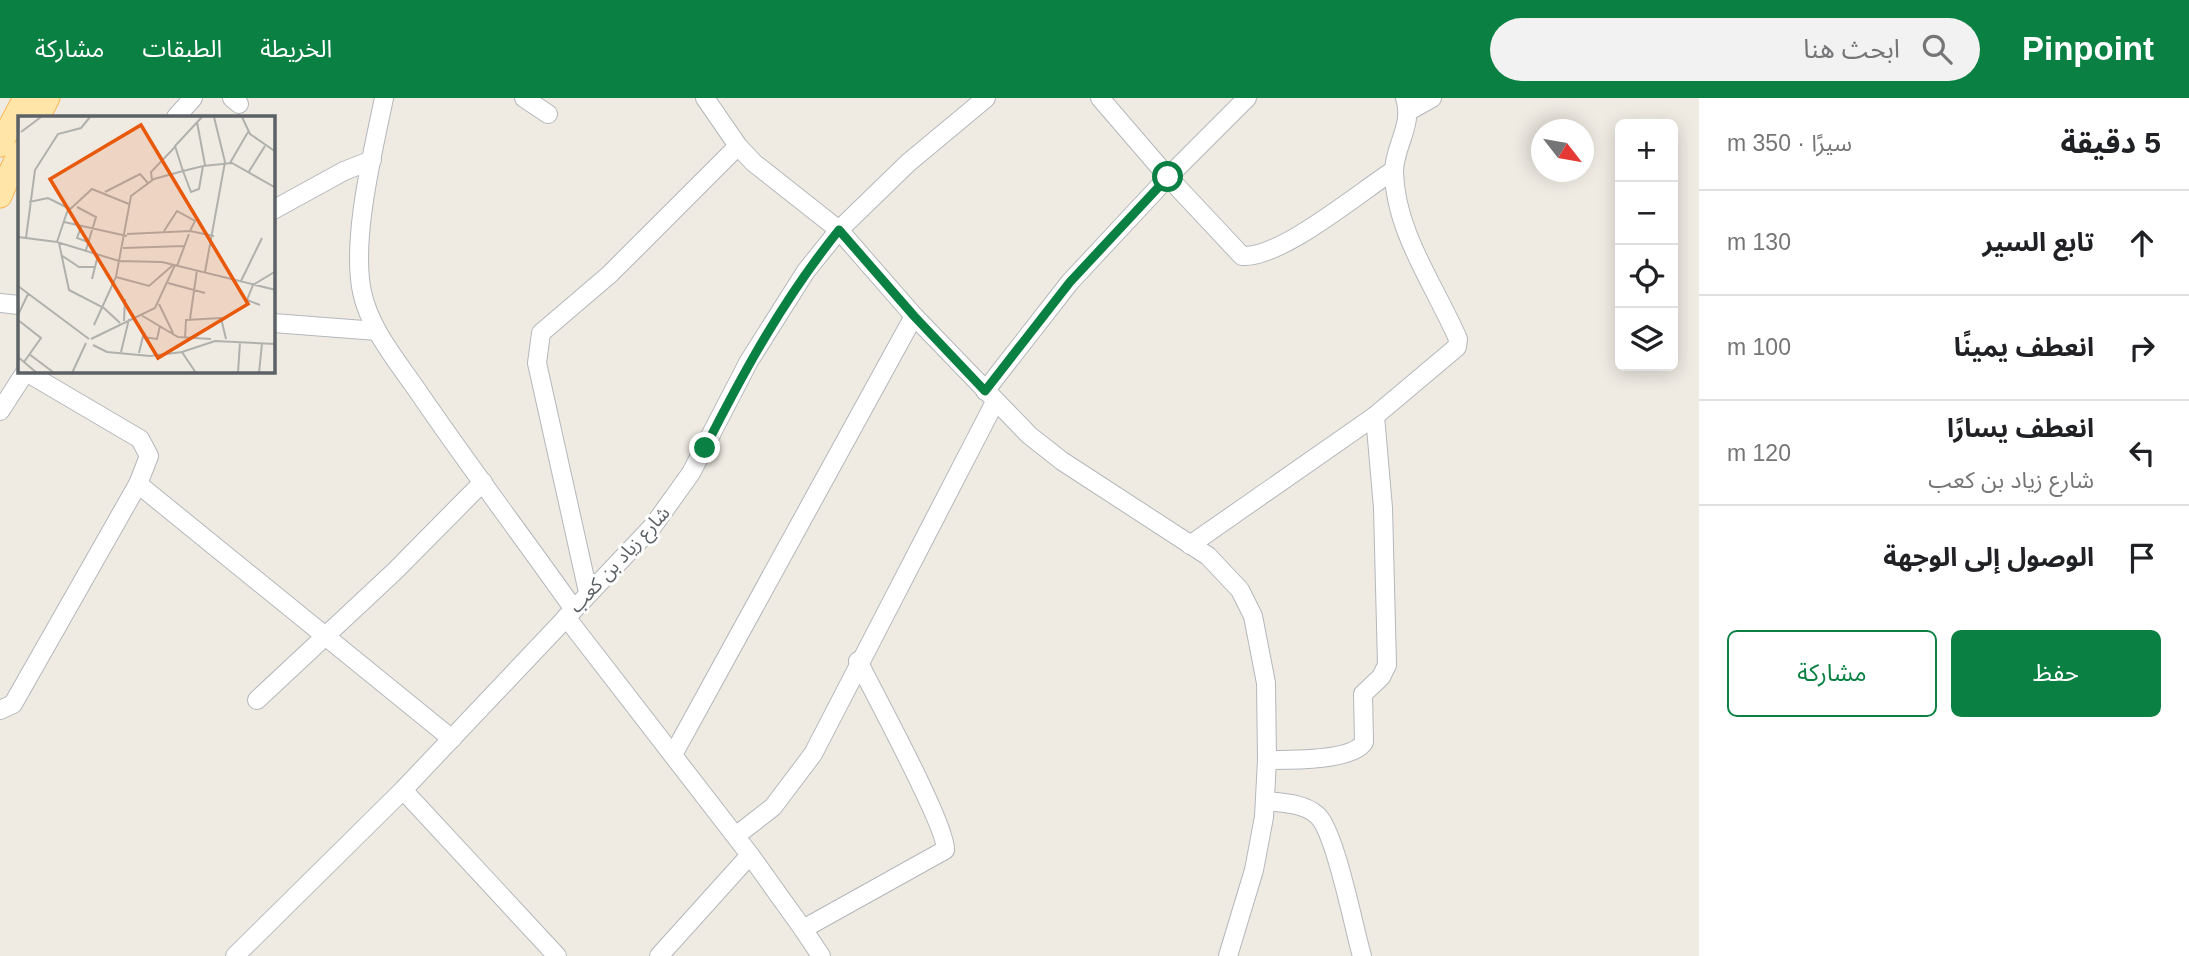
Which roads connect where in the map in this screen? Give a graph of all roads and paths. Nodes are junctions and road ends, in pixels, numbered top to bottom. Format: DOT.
graph roads {
  1 [pos="25,98"];
  2 [pos="48,98"];
  3 [pos="193,98"];
  4 [pos="384,98"];
  5 [pos="524,98"];
  6 [pos="705,98"];
  7 [pos="1100,98"];
  8 [pos="1432,98"];
  9 [pos="973,102"];
  10 [pos="1237,102"];
  11 [pos="1407,104"];
  12 [pos="548,114"];
  13 [pos="39,116"];
  14 [pos="177,116"];
  15 [pos="0,145"];
  16 [pos="738,146"];
  17 [pos="18,155"];
  18 [pos="372,160"];
  19 [pos="1394,170"];
  20 [pos="1168,177"];
  21 [pos="0,196"];
  22 [pos="275,209"];
  23 [pos="839,230"];
  24 [pos="0,303"];
  25 [pos="18,305"];
  26 [pos="914,316"];
  27 [pos="275,323"];
  28 [pos="377,331"];
  29 [pos="25,373"];
  30 [pos="28,373"];
  31 [pos="990,396"];
  32 [pos="0,411"];
  33 [pos="1375,416"];
  34 [pos="483,482"];
  35 [pos="138,484"];
  36 [pos="1190,545"];
  37 [pos="587,592"];
  38 [pos="570,612"];
  39 [pos="326,636"];
  40 [pos="858,662"];
  41 [pos="257,700"];
  42 [pos="0,710"];
  43 [pos="452,739"];
  44 [pos="674,753"];
  45 [pos="1267,761"];
  46 [pos="403,790"];
  47 [pos="1265,801"];
  48 [pos="737,835"];
  49 [pos="750,855"];
  50 [pos="803,929"];
  51 [pos="234,956"];
  52 [pos="557,956"];
  53 [pos="659,956"];
  54 [pos="821,956"];
  55 [pos="1228,956"];
  56 [pos="1362,956"];
  1 -- 15 [label="main road"];
  2 -- 13 [label="main road"];
  3 -- 14 [label="street"];
  4 -- 18 [label="street"];
  5 -- 12 [label="street"];
  6 -- 16 [label="street"];
  7 -- 20 [label="street"];
  8 -- 11 [label="street"];
  9 -- 23 [label="street, شارع زياد بن كعب"];
  10 -- 20 [label="street"];
  11 -- 19 [label="street"];
  16 -- 23 [label="street"];
  16 -- 37 [label="street"];
  17 -- 21 [label="main road"];
  18 -- 22 [label="street"];
  18 -- 28 [label="street"];
  19 -- 20 [label="street"];
  19 -- 33 [label="street"];
  20 -- 31 [label="street"];
  23 -- 26 [label="street"];
  23 -- 37 [label="street, شارع زياد بن كعب"];
  24 -- 25 [label="street"];
  26 -- 31 [label="street"];
  26 -- 44 [label="street"];
  27 -- 28 [label="street"];
  28 -- 34 [label="street"];
  29 -- 32 [label="street"];
  30 -- 35 [label="street"];
  31 -- 36 [label="street"];
  31 -- 40 [label="street"];
  33 -- 36 [label="street"];
  33 -- 45 [label="street"];
  34 -- 38 [label="street"];
  34 -- 39 [label="street"];
  35 -- 39 [label="street"];
  35 -- 42 [label="street"];
  36 -- 45 [label="street"];
  37 -- 38 [label="street, شارع زياد بن كعب"];
  38 -- 43 [label="street, شارع زياد بن كعب"];
  38 -- 44 [label="street"];
  39 -- 41 [label="street"];
  39 -- 43 [label="street"];
  40 -- 48 [label="street"];
  40 -- 50 [label="street"];
  43 -- 46 [label="street, شارع زياد بن كعب"];
  44 -- 48 [label="street"];
  45 -- 47 [label="street"];
  46 -- 51 [label="street, شارع زياد بن كعب"];
  46 -- 52 [label="street"];
  47 -- 55 [label="street"];
  47 -- 56 [label="street"];
  48 -- 49 [label="street"];
  49 -- 50 [label="street"];
  49 -- 53 [label="street"];
  50 -- 54 [label="street"];
}
